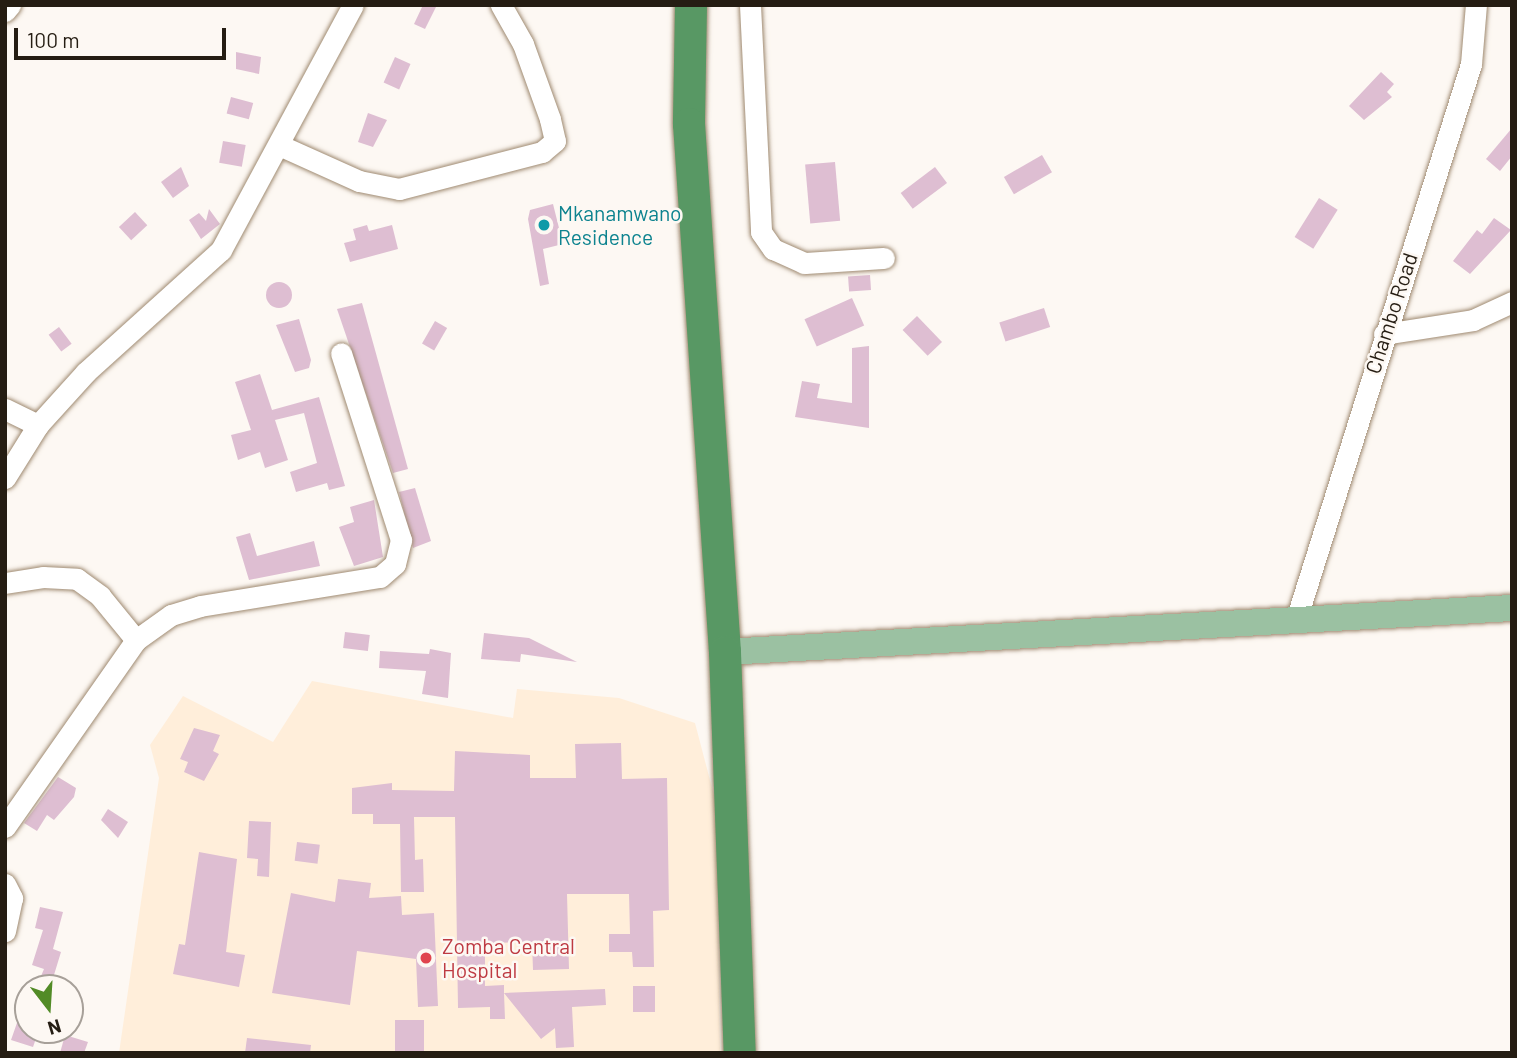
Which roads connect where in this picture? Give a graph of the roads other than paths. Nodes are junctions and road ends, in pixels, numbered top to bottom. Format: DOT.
graph roads {
  1 [pos="10,5"];
  2 [pos="353,5"];
  3 [pos="501,5"];
  4 [pos="691,5"];
  5 [pos="750,5"];
  6 [pos="1476,5"];
  7 [pos="5,11"];
  8 [pos="279,145"];
  9 [pos="884,258"];
  10 [pos="1512,302"];
  11 [pos="1384,334"];
  12 [pos="341,353"];
  13 [pos="5,409"];
  14 [pos="38,425"];
  15 [pos="5,478"];
  16 [pos="5,583"];
  17 [pos="1512,608"];
  18 [pos="1296,620"];
  19 [pos="136,640"];
  20 [pos="724,652"];
  21 [pos="5,827"];
  22 [pos="5,884"];
  23 [pos="5,931"];
  24 [pos="740,1053"];
  1 -- 7 [label="street"];
  2 -- 8 [label="street"];
  3 -- 8 [label="street"];
  4 -- 20 [label="highway"];
  5 -- 9 [label="street"];
  6 -- 11 [label="street, Chambo Road"];
  8 -- 14 [label="street"];
  10 -- 11 [label="street"];
  11 -- 18 [label="street, Chambo Road"];
  12 -- 19 [label="street"];
  13 -- 14 [label="street"];
  14 -- 15 [label="street"];
  16 -- 19 [label="street"];
  17 -- 18 [label="main road"];
  18 -- 20 [label="main road"];
  19 -- 21 [label="street"];
  20 -- 24 [label="highway"];
  22 -- 23 [label="street"];
}
